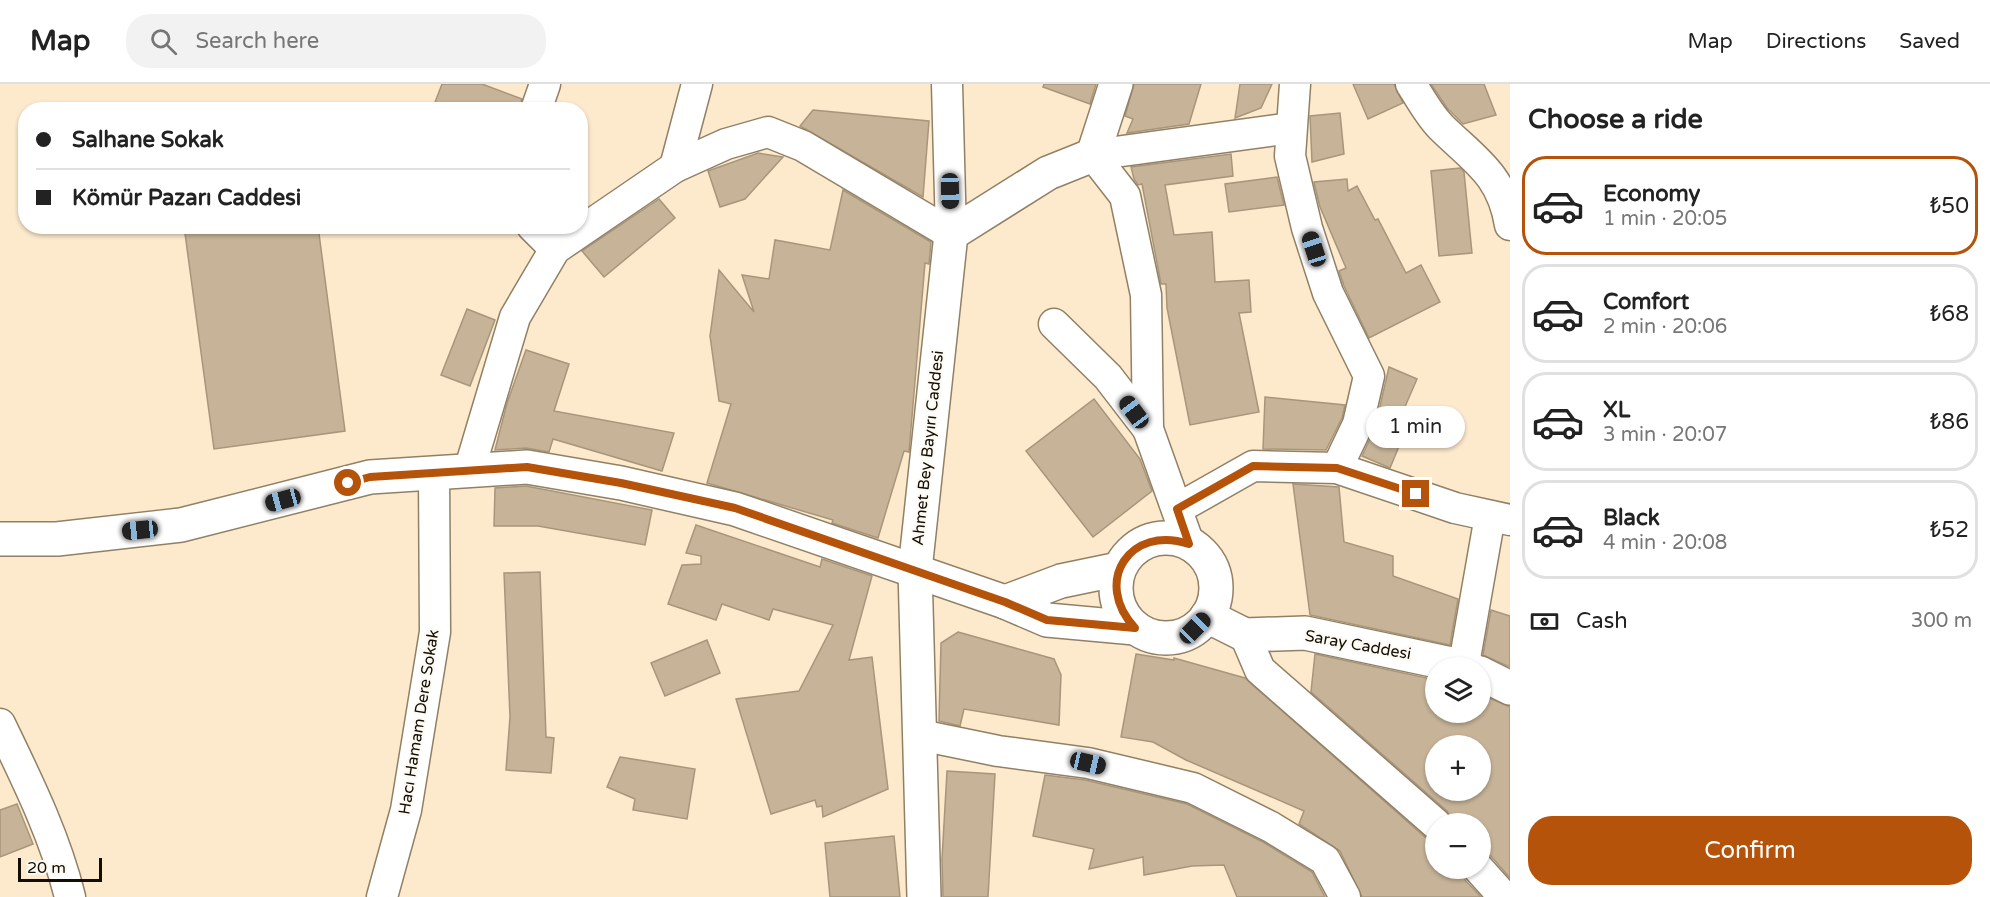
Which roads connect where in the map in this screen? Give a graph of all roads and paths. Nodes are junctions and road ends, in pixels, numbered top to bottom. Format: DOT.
graph roads {
  1 [pos="545,84"];
  2 [pos="697,84"];
  3 [pos="947,84"];
  4 [pos="1116,84"];
  5 [pos="1295,84"];
  6 [pos="1411,84"];
  7 [pos="539,102"];
  8 [pos="1291,128"];
  9 [pos="1093,155"];
  10 [pos="675,167"];
  11 [pos="1509,208"];
  12 [pos="588,226"];
  13 [pos="540,234"];
  14 [pos="577,234"];
  15 [pos="951,234"];
  16 [pos="555,249"];
  17 [pos="1054,324"];
  18 [pos="1148,429"];
  19 [pos="1337,468"];
  20 [pos="469,471"];
  21 [pos="434,473"];
  22 [pos="1177,509"];
  23 [pos="1500,518"];
  24 [pos="0,539"];
  25 [pos="1189,544"];
  26 [pos="1119,569"];
  27 [pos="915,570"];
  28 [pos="1005,602"];
  29 [pos="1207,616"];
  30 [pos="1135,628"];
  31 [pos="1245,635"];
  32 [pos="1474,657"];
  33 [pos="1425,658"];
  34 [pos="1491,678"];
  35 [pos="1510,688"];
  36 [pos="0,724"];
  37 [pos="920,735"];
  38 [pos="1425,814"];
  39 [pos="1488,879"];
  40 [pos="70,897"];
  41 [pos="382,897"];
  42 [pos="924,897"];
  43 [pos="1345,897"];
  44 [pos="1504,897"];
  1 -- 7 [label="street"];
  2 -- 10 [label="street"];
  3 -- 15 [label="street"];
  4 -- 9 [label="street"];
  5 -- 8 [label="street"];
  6 -- 11 [label="street"];
  8 -- 9 [label="street"];
  8 -- 19 [label="street"];
  9 -- 15 [label="street"];
  9 -- 18 [label="street"];
  10 -- 12 [label="street"];
  10 -- 15 [label="street"];
  13 -- 16 [label="street"];
  14 -- 16 [label="street"];
  15 -- 27 [label="street, Ahmet Bey Bayırı Caddesi"];
  16 -- 20 [label="street"];
  17 -- 18 [label="street"];
  18 -- 22 [label="street"];
  19 -- 22 [label="street"];
  19 -- 23 [label="street"];
  20 -- 21 [label="street"];
  20 -- 27 [label="street"];
  21 -- 24 [label="street"];
  21 -- 41 [label="street, Hacı Hamam Dere Sokak"];
  22 -- 25 [label="street"];
  23 -- 32 [label="street"];
  25 -- 26 [label="street"];
  25 -- 29 [label="street"];
  26 -- 28 [label="street"];
  26 -- 30 [label="street"];
  27 -- 28 [label="street"];
  27 -- 37 [label="street, Ahmet Bey Bayırı Caddesi"];
  28 -- 30 [label="street"];
  29 -- 30 [label="street"];
  29 -- 31 [label="street"];
  31 -- 33 [label="street, Saray Caddesi"];
  31 -- 38 [label="street"];
  34 -- 35 [label="street, Saray Caddesi"];
  36 -- 40 [label="street"];
  37 -- 42 [label="street, Ahmet Bey Bayırı Caddesi"];
  37 -- 43 [label="street"];
  39 -- 44 [label="street"];
}
